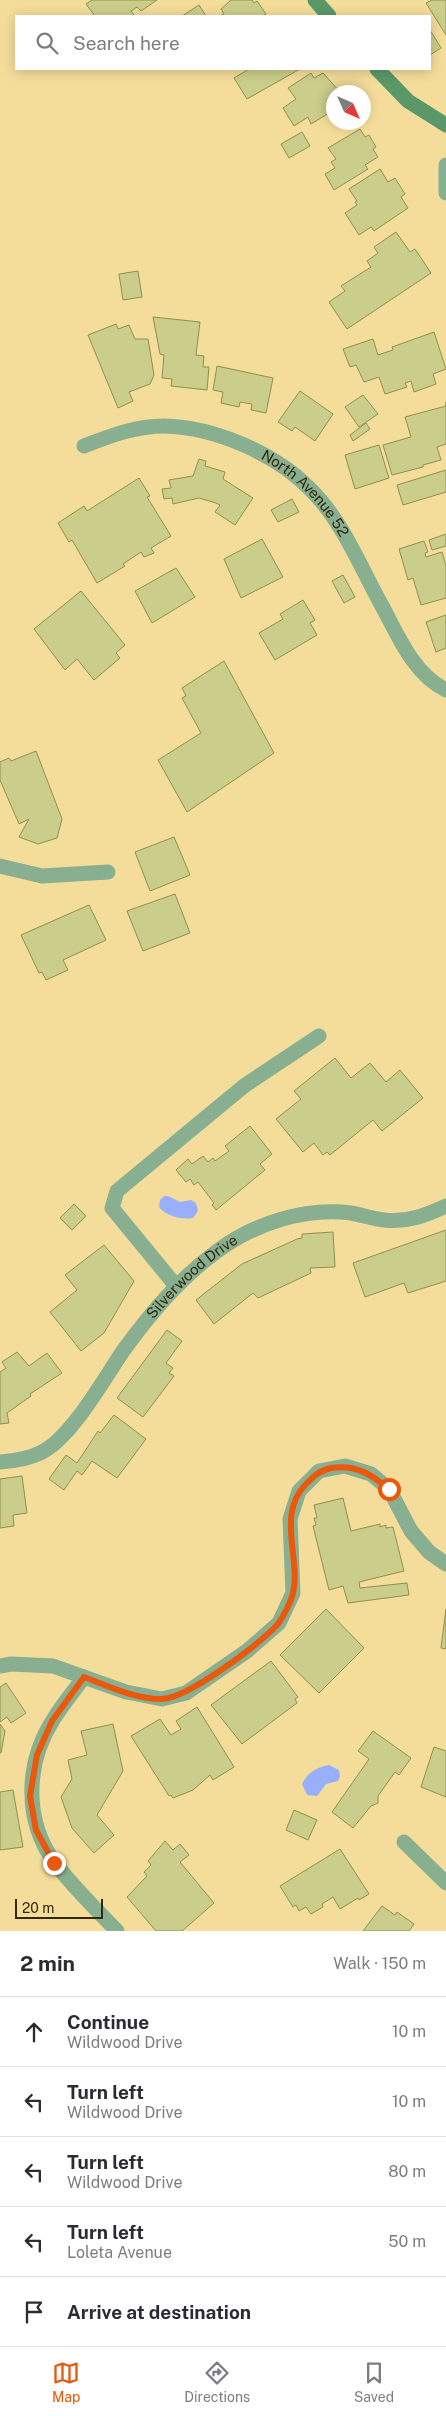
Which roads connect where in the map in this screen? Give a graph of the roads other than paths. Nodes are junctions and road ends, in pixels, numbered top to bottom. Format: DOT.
graph roads {
  1 [pos="315,0"];
  2 [pos="328,15"];
  3 [pos="379,70"];
  4 [pos="446,124"];
  5 [pos="446,166"];
  6 [pos="446,193"];
  7 [pos="84,446"];
  8 [pos="446,690"];
  9 [pos="0,866"];
  10 [pos="108,872"];
  11 [pos="319,1036"];
  12 [pos="446,1206"];
  13 [pos="176,1286"];
  14 [pos="0,1462"];
  15 [pos="446,1564"];
  16 [pos="0,1666"];
  17 [pos="84,1677"];
  18 [pos="404,1842"];
  19 [pos="446,1883"];
  20 [pos="117,1931"];
  1 -- 2 [label="street"];
  3 -- 4 [label="street"];
  5 -- 6 [label="street"];
  7 -- 8 [label="street, North Avenue 52"];
  9 -- 10 [label="street"];
  11 -- 13 [label="street"];
  12 -- 13 [label="street, Silverwood Drive"];
  13 -- 14 [label="street, Silverwood Drive"];
  15 -- 17 [label="street"];
  16 -- 17 [label="street"];
  17 -- 20 [label="street"];
  18 -- 19 [label="street"];
}
